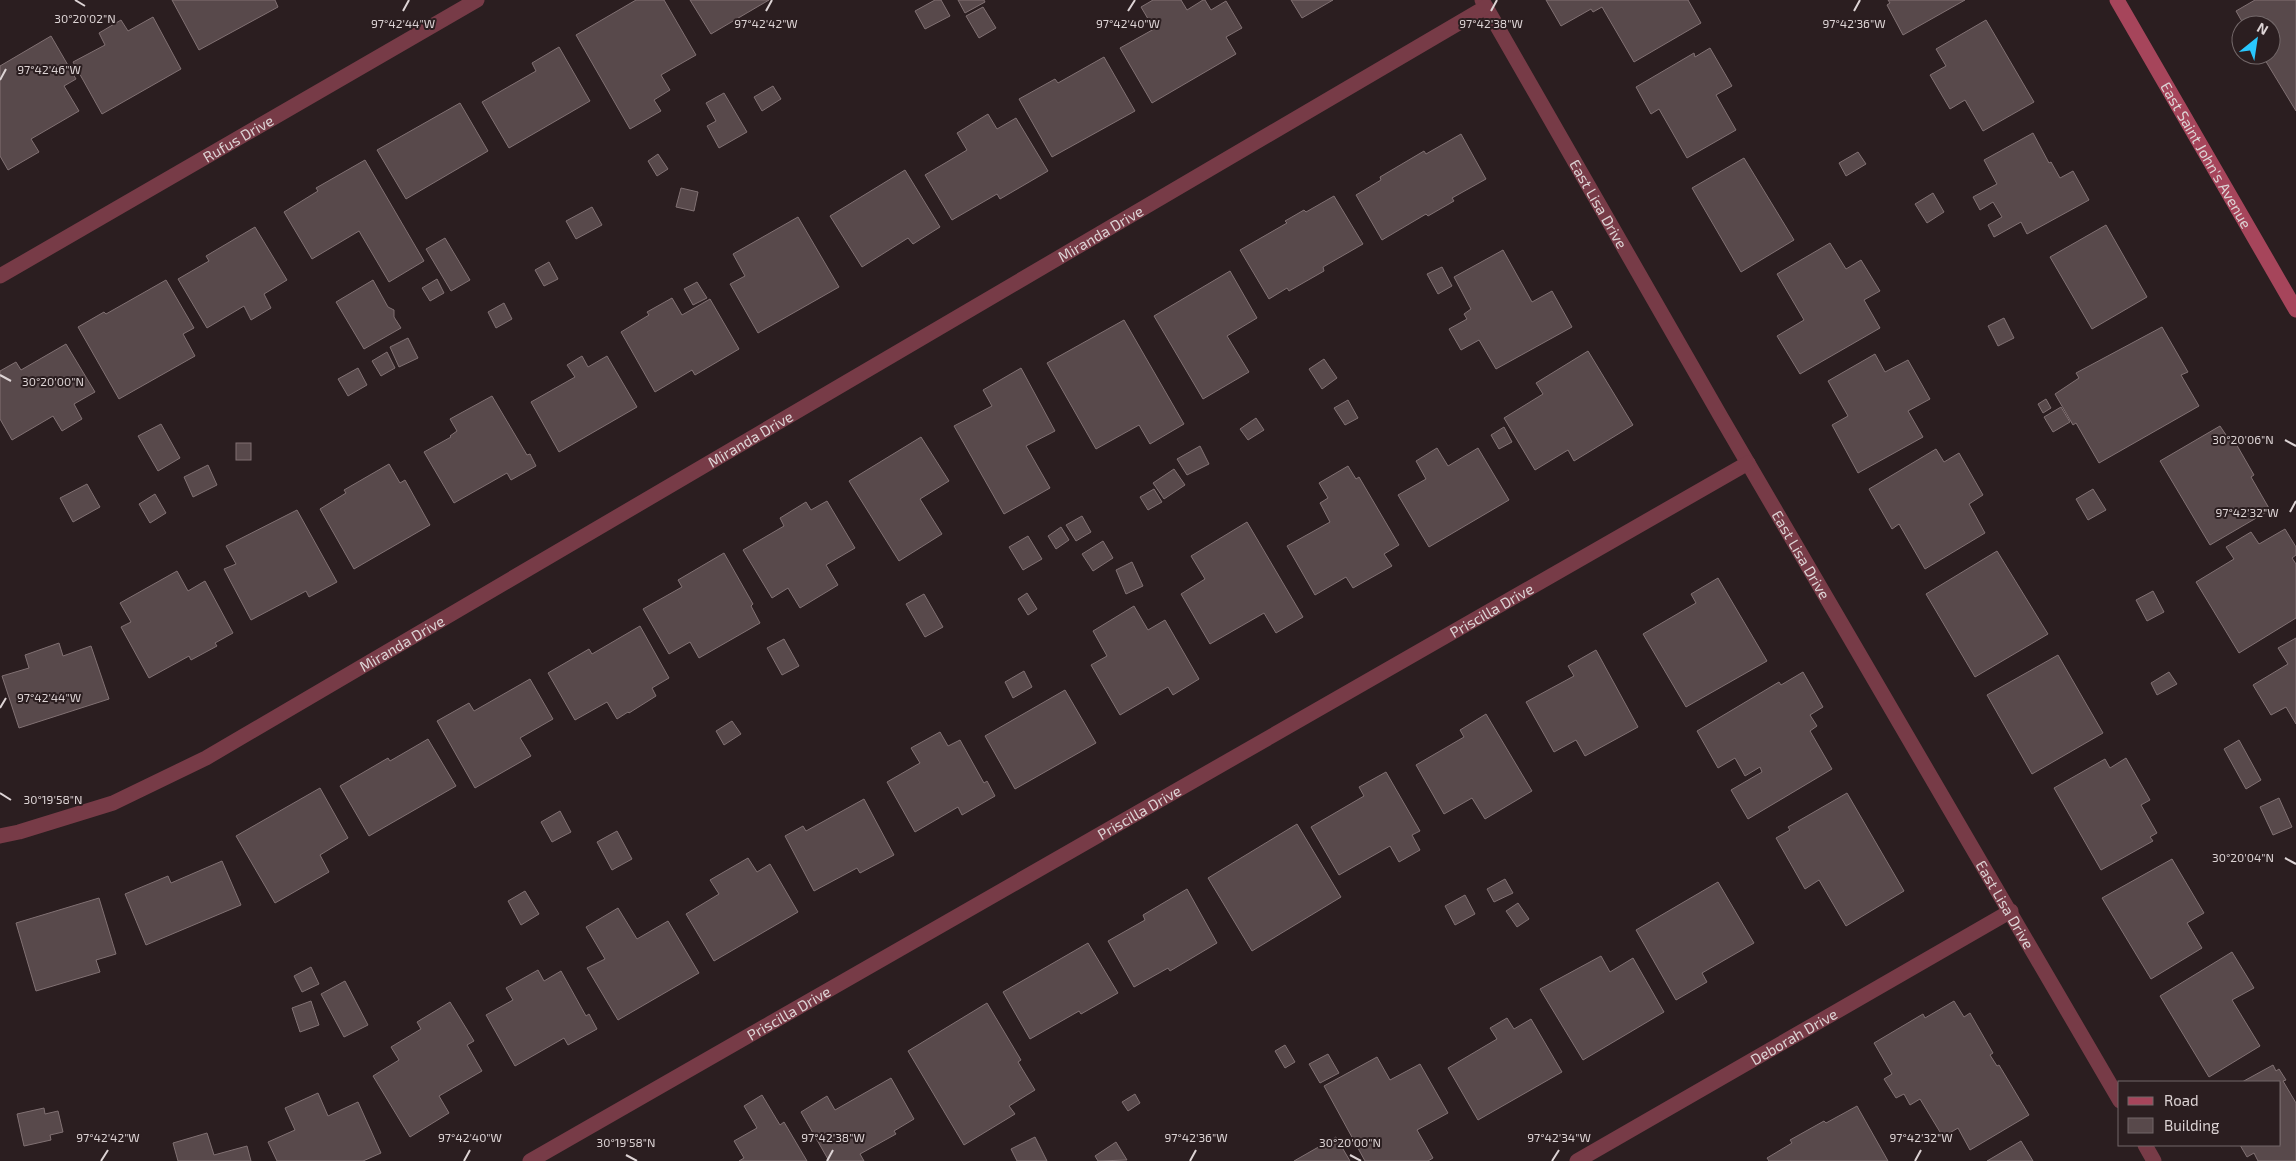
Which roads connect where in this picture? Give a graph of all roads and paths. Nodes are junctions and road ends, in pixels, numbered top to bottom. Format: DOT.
graph roads {
  1 [pos="477,0"];
  2 [pos="2117,0"];
  3 [pos="1484,4"];
  4 [pos="0,276"];
  5 [pos="2296,310"];
  6 [pos="1748,463"];
  7 [pos="0,836"];
  8 [pos="2011,911"];
  9 [pos="2118,1098"];
  10 [pos="2146,1146"];
  11 [pos="530,1161"];
  12 [pos="1577,1161"];
  13 [pos="2154,1161"];
  1 -- 4 [label="street, Rufus Drive"];
  2 -- 5 [label="street, East Saint John's Avenue"];
  3 -- 6 [label="street, East Lisa Drive"];
  3 -- 7 [label="street, Miranda Drive"];
  6 -- 8 [label="street, East Lisa Drive"];
  6 -- 11 [label="street, Priscilla Drive"];
  8 -- 9 [label="street, East Lisa Drive"];
  8 -- 12 [label="street, Deborah Drive"];
  10 -- 13 [label="street"];
}
